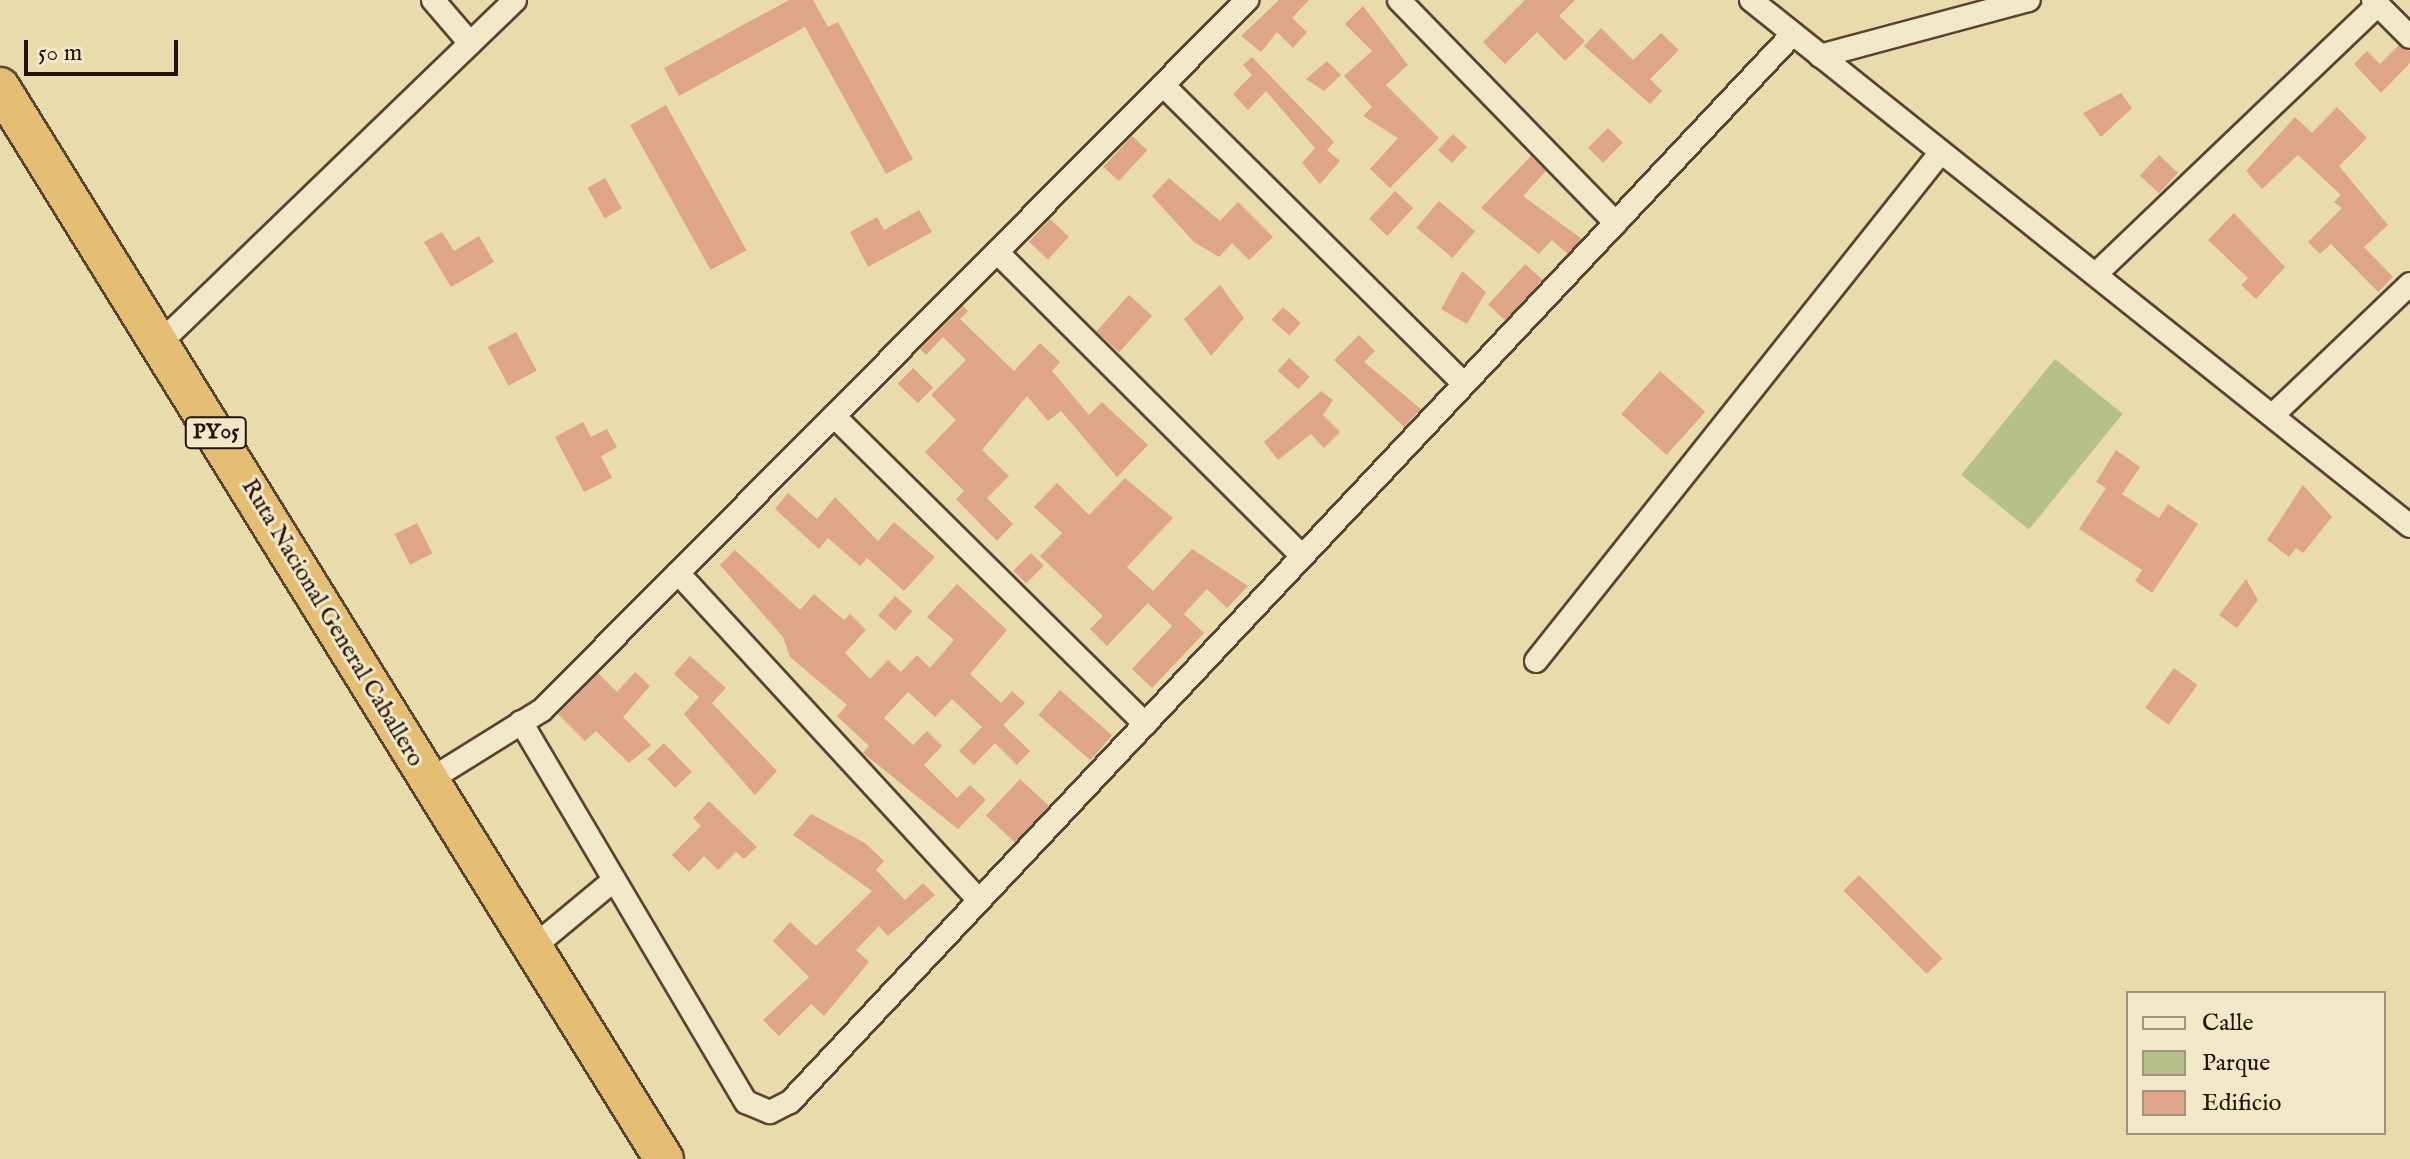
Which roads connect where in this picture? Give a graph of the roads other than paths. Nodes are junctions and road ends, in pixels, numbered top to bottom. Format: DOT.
graph roads {
  1 [pos="433,0"];
  2 [pos="515,0"];
  3 [pos="1247,0"];
  4 [pos="1399,0"];
  5 [pos="1751,0"];
  6 [pos="2029,0"];
  7 [pos="2375,3"];
  8 [pos="1966,8"];
  9 [pos="1793,34"];
  10 [pos="2410,37"];
  11 [pos="470,43"];
  12 [pos="1820,56"];
  13 [pos="1163,85"];
  14 [pos="0,87"];
  15 [pos="1941,152"];
  16 [pos="1616,223"];
  17 [pos="997,252"];
  18 [pos="2097,273"];
  19 [pos="2410,284"];
  20 [pos="161,342"];
  21 [pos="1464,384"];
  22 [pos="2274,414"];
  23 [pos="834,416"];
  24 [pos="2410,526"];
  25 [pos="1302,556"];
  26 [pos="678,573"];
  27 [pos="1536,661"];
  28 [pos="521,722"];
  29 [pos="1145,724"];
  30 [pos="428,781"];
  31 [pos="614,880"];
  32 [pos="979,900"];
  33 [pos="531,949"];
  34 [pos="664,1159"];
  1 -- 11 [label="street"];
  2 -- 11 [label="street"];
  3 -- 13 [label="street"];
  4 -- 16 [label="street"];
  5 -- 9 [label="street"];
  6 -- 8 [label="street"];
  7 -- 10 [label="street"];
  7 -- 18 [label="street"];
  8 -- 12 [label="street"];
  9 -- 12 [label="street"];
  9 -- 16 [label="street"];
  11 -- 20 [label="street"];
  12 -- 15 [label="street"];
  13 -- 17 [label="street"];
  13 -- 21 [label="street"];
  14 -- 20 [label="highway, Ruta Nacional General Caballero / PY05"];
  15 -- 18 [label="street"];
  15 -- 27 [label="street"];
  16 -- 21 [label="street"];
  17 -- 23 [label="street"];
  17 -- 25 [label="street"];
  18 -- 22 [label="street"];
  19 -- 22 [label="street"];
  20 -- 30 [label="highway, Ruta Nacional General Caballero / PY05"];
  21 -- 25 [label="street"];
  22 -- 24 [label="street"];
  23 -- 26 [label="street"];
  23 -- 29 [label="street"];
  25 -- 29 [label="street"];
  26 -- 28 [label="street"];
  26 -- 32 [label="street"];
  28 -- 30 [label="street"];
  28 -- 31 [label="street"];
  29 -- 32 [label="street"];
  30 -- 33 [label="highway, Ruta Nacional General Caballero / PY05"];
  31 -- 32 [label="street"];
  31 -- 33 [label="street"];
  33 -- 34 [label="highway, Ruta Nacional General Caballero / PY05"];
}
